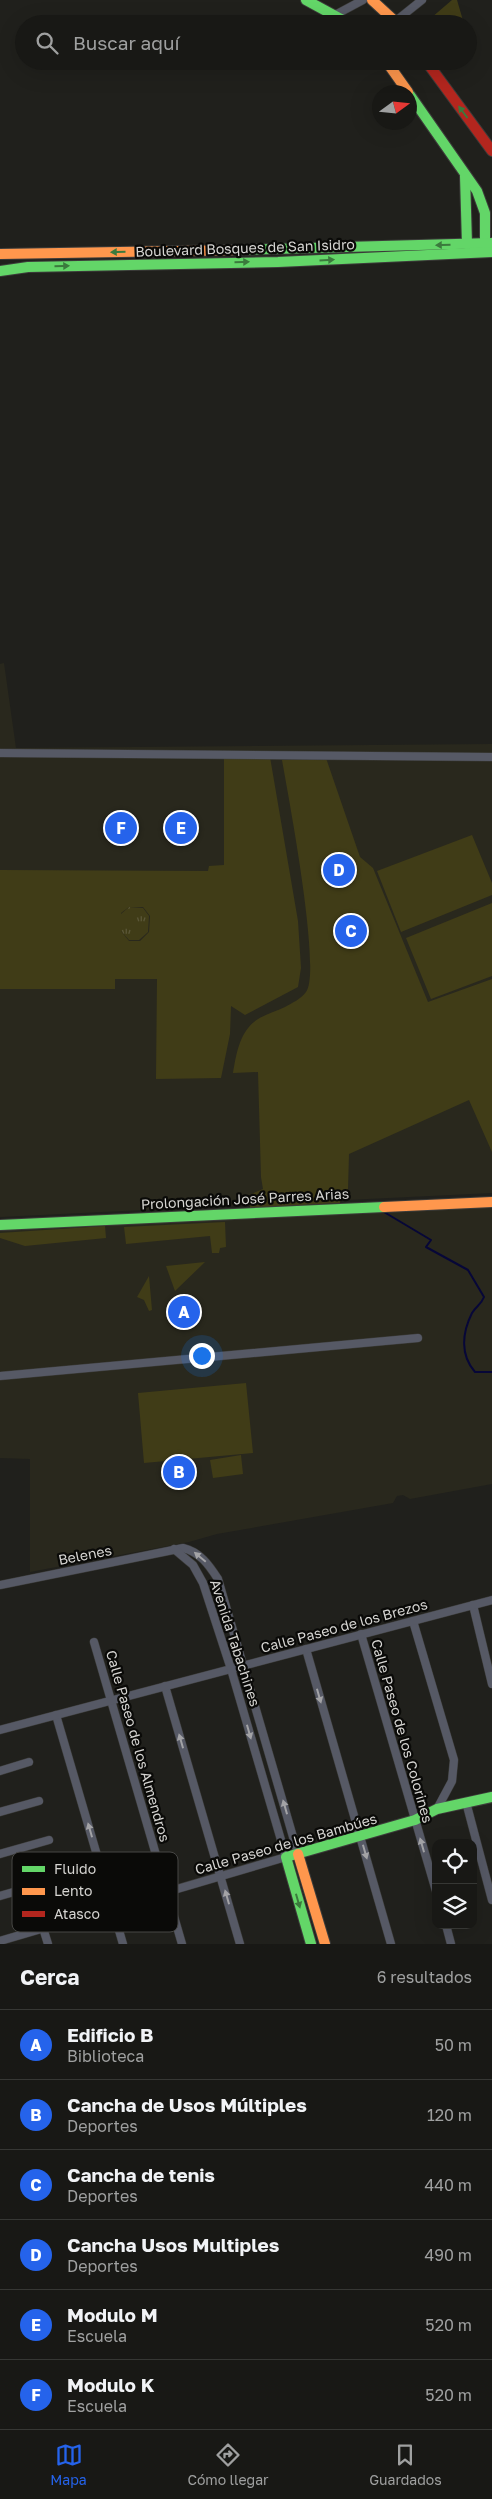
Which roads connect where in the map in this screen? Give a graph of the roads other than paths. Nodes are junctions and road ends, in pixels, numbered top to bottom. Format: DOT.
graph roads {
  1 [pos="306,0"];
  2 [pos="363,0"];
  3 [pos="372,0"];
  4 [pos="422,0"];
  5 [pos="335,15"];
  6 [pos="389,15"];
  7 [pos="404,15"];
  8 [pos="392,70"];
  9 [pos="433,70"];
  10 [pos="403,85"];
  11 [pos="417,106"];
  12 [pos="492,151"];
  13 [pos="465,175"];
  14 [pos="467,244"];
  15 [pos="488,248"];
  16 [pos="220,251"];
  17 [pos="0,254"];
  18 [pos="219,262"];
  19 [pos="0,271"];
  20 [pos="0,753"];
  21 [pos="492,757"];
  22 [pos="492,1202"];
  23 [pos="0,1225"];
  24 [pos="418,1338"];
  25 [pos="0,1376"];
  26 [pos="174,1549"];
  27 [pos="0,1585"];
  28 [pos="492,1600"];
  29 [pos="473,1604"];
  30 [pos="413,1620"];
  31 [pos="361,1634"];
  32 [pos="94,1642"];
  33 [pos="306,1649"];
  34 [pos="244,1665"];
  35 [pos="231,1669"];
  36 [pos="492,1684"];
  37 [pos="165,1686"];
  38 [pos="112,1700"];
  39 [pos="56,1715"];
  40 [pos="0,1728"];
  41 [pos="29,1762"];
  42 [pos="0,1770"];
  43 [pos="492,1797"];
  44 [pos="39,1801"];
  45 [pos="466,1802"];
  46 [pos="437,1809"];
  47 [pos="0,1812"];
  48 [pos="415,1820"];
  49 [pos="360,1836"];
  50 [pos="49,1840"];
  51 [pos="96,1852"];
  52 [pos="156,1852"];
  53 [pos="0,1854"];
  54 [pos="298,1854"];
  55 [pos="286,1857"];
  56 [pos="221,1877"];
  57 [pos="434,1884"];
  58 [pos="178,1890"];
  59 [pos="492,1900"];
  60 [pos="178,1929"];
  61 [pos="447,1929"];
  62 [pos="31,1932"];
  63 [pos="44,1932"];
  64 [pos="119,1932"];
  65 [pos="1,1942"];
  66 [pos="48,1944"];
  67 [pos="123,1944"];
  68 [pos="182,1944"];
  69 [pos="240,1944"];
  70 [pos="311,1944"];
  71 [pos="325,1944"];
  72 [pos="391,1944"];
  73 [pos="451,1944"];
  1 -- 5 [label="main road"];
  2 -- 5 [label="street"];
  3 -- 6 [label="main road"];
  4 -- 7 [label="street"];
  8 -- 10 [label="main road"];
  12 -- 9 [label="main road, one-way"];
  11 -- 13 [label="main road"];
  13 -- 14 [label="main road"];
  13 -- 15 [label="main road"];
  14 -- 15 [label="main road, Boulevard Bosques de San Isidro"];
  14 -- 16 [label="main road, Boulevard Bosques de San Isidro, one-way"];
  18 -- 15 [label="main road, Boulevard Bosques de San Isidro, one-way"];
  16 -- 17 [label="main road, Boulevard Bosques de San Isidro, one-way"];
  16 -- 18 [label="main road"];
  19 -- 18 [label="main road, Boulevard Bosques de San Isidro, one-way"];
  20 -- 21 [label="street"];
  22 -- 23 [label="main road, Prolongación José Parres Arias"];
  24 -- 25 [label="street"];
  26 -- 27 [label="street, Belenes"];
  34 -- 26 [label="street, Avenida Tabachines, one-way"];
  26 -- 35 [label="street, Avenida Tabachines"];
  28 -- 29 [label="street, Calle Paseo de los Brezos"];
  29 -- 30 [label="street, Calle Paseo de los Brezos"];
  29 -- 36 [label="street"];
  30 -- 31 [label="street, Calle Paseo de los Brezos"];
  30 -- 46 [label="street"];
  31 -- 33 [label="street, Calle Paseo de los Brezos"];
  31 -- 48 [label="street, Calle Paseo de los Colorines"];
  32 -- 38 [label="street, Calle Paseo de los Almendros"];
  33 -- 34 [label="street, Calle Paseo de los Brezos"];
  33 -- 49 [label="street, one-way"];
  34 -- 35 [label="street, Calle Paseo de los Brezos"];
  54 -- 34 [label="street, Avenida Tabachines, one-way"];
  35 -- 37 [label="street, Calle Paseo de los Brezos"];
  35 -- 55 [label="street, Avenida Tabachines, one-way"];
  37 -- 38 [label="street, Calle Paseo de los Brezos"];
  56 -- 37 [label="street, one-way"];
  38 -- 39 [label="street, Calle Paseo de los Brezos"];
  38 -- 52 [label="street, Calle Paseo de los Almendros"];
  39 -- 40 [label="street, Calle Paseo de los Brezos"];
  51 -- 39 [label="street, one-way"];
  41 -- 42 [label="street"];
  43 -- 45 [label="main road, Calle Paseo de los Bambúes"];
  44 -- 47 [label="street"];
  45 -- 46 [label="main road, Calle Paseo de los Bambúes"];
  45 -- 59 [label="street"];
  46 -- 48 [label="main road, Calle Paseo de los Bambúes"];
  48 -- 49 [label="main road, Calle Paseo de los Bambúes"];
  57 -- 48 [label="street, Calle Paseo de los Colorines, one-way"];
  49 -- 54 [label="main road, Calle Paseo de los Bambúes"];
  49 -- 72 [label="street, one-way"];
  50 -- 53 [label="street"];
  54 -- 55 [label="main road, Calle Paseo de los Bambúes"];
  54 -- 71 [label="main road, Avenida Tabachines"];
  55 -- 56 [label="street, Calle Paseo de los Bambúes"];
  55 -- 70 [label="main road, Avenida Tabachines, one-way"];
  56 -- 58 [label="street, Calle Paseo de los Bambúes"];
  69 -- 56 [label="street, one-way"];
  60 -- 68 [label="street, Calle Paseo de los Almendros"];
  61 -- 73 [label="street"];
  62 -- 65 [label="street, Calle Paseo de los Bambúes"];
  63 -- 66 [label="street"];
  64 -- 67 [label="street"];
}
